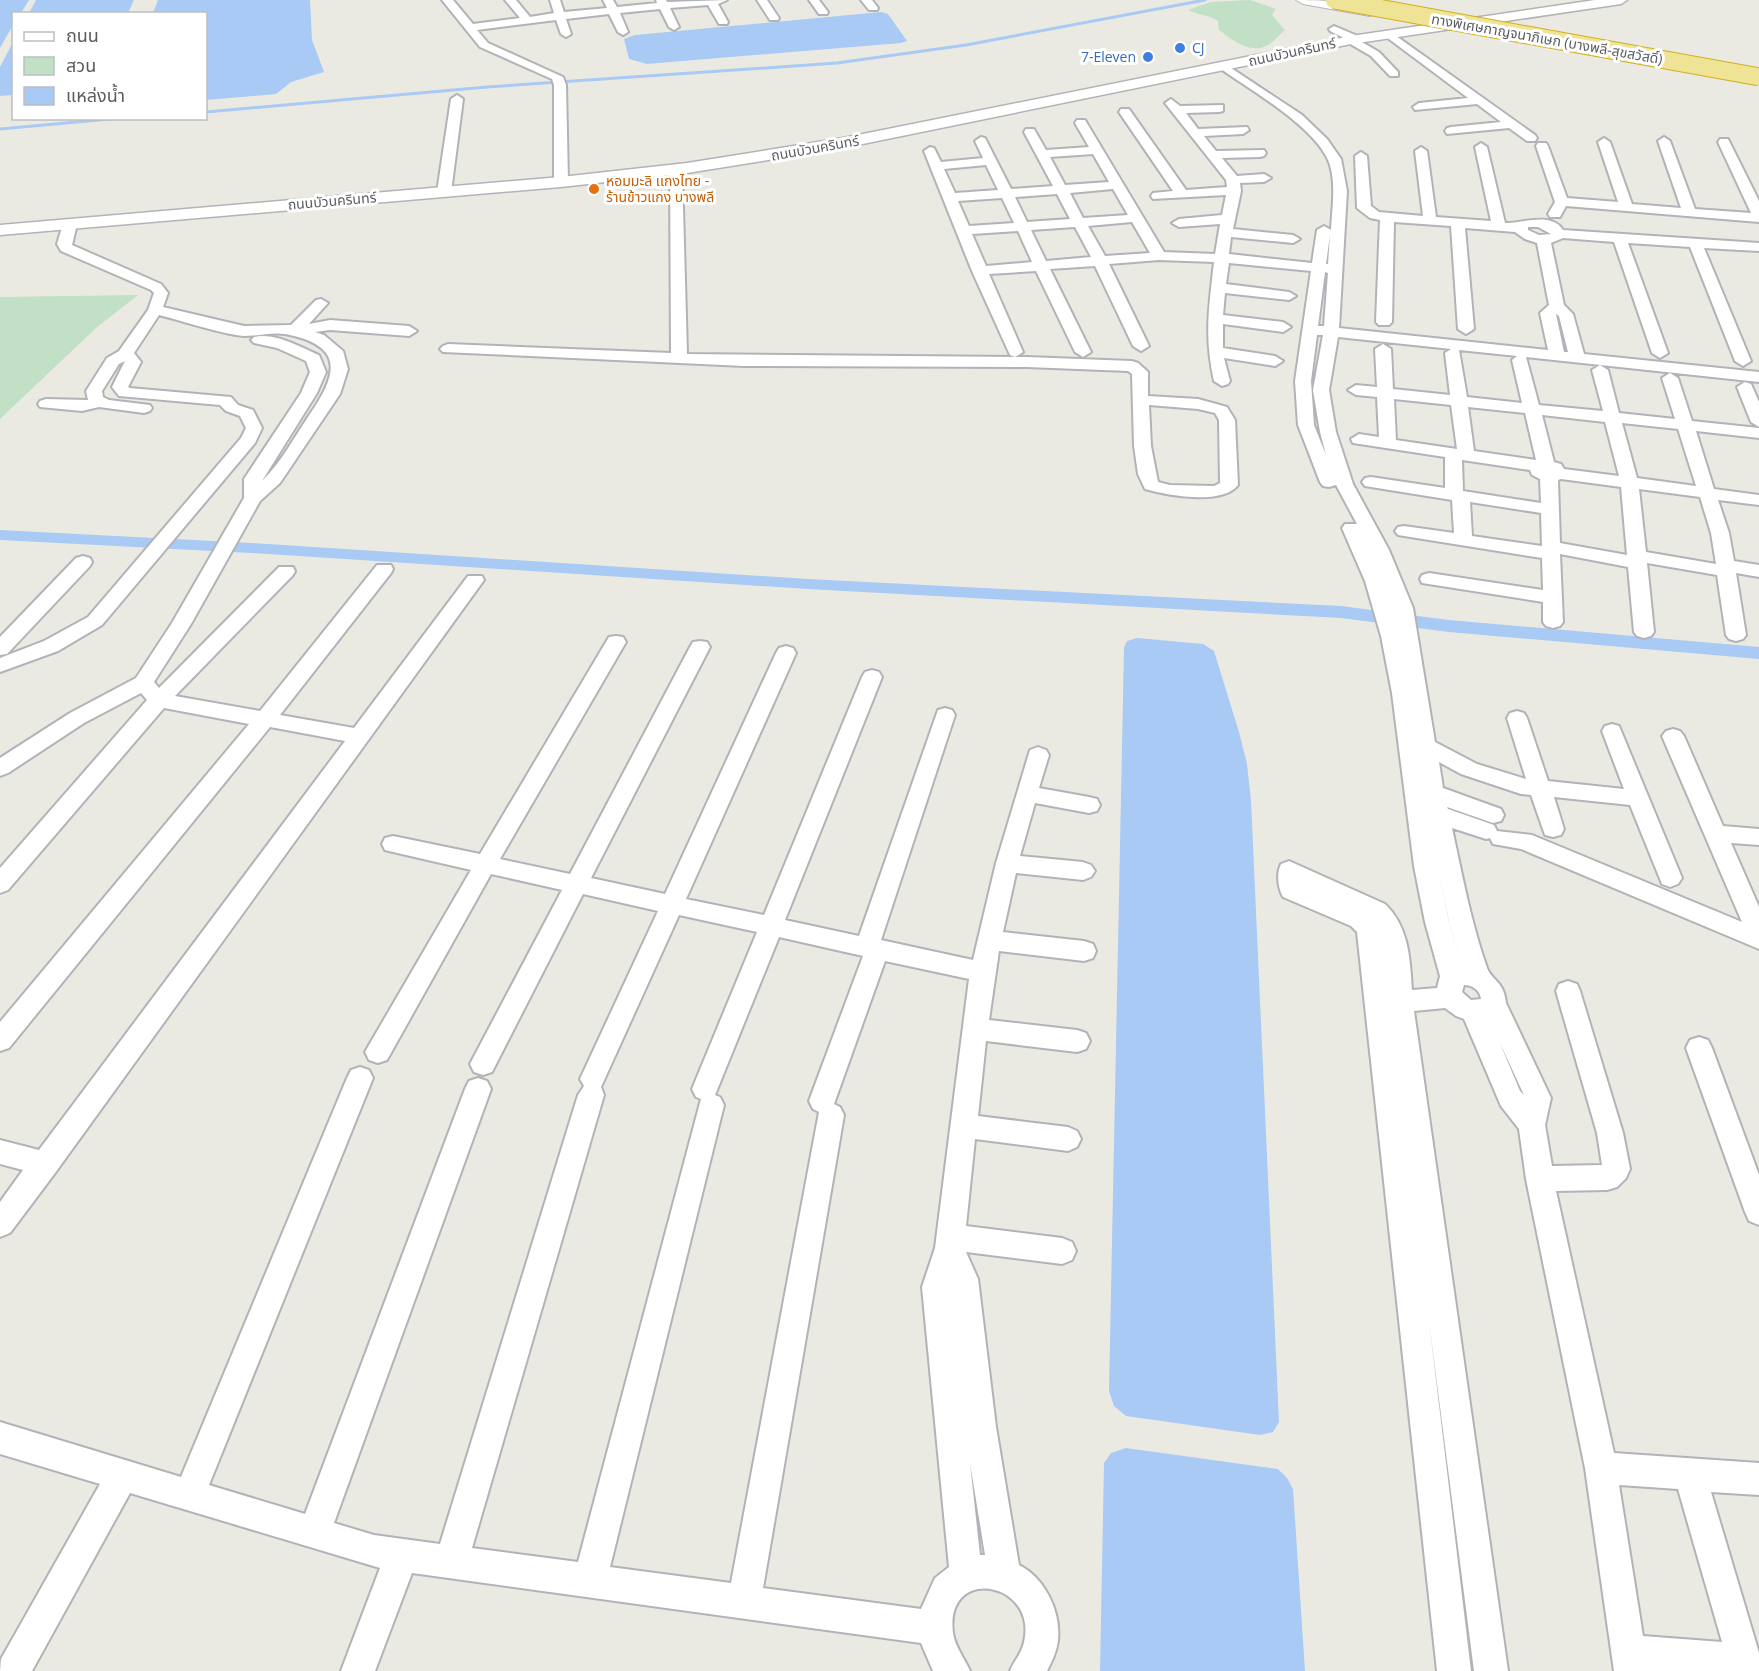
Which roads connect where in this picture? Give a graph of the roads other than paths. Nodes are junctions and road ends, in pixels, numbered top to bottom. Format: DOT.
graph roads {
  1 [pos="447,0"];
  2 [pos="510,0"];
  3 [pos="555,0"];
  4 [pos="715,0"];
  5 [pos="762,0"];
  6 [pos="814,0"];
  7 [pos="1303,0"];
  8 [pos="1334,0"];
  9 [pos="1373,0"];
  10 [pos="1621,0"];
  11 [pos="662,3"];
  12 [pos="610,5"];
  13 [pos="537,6"];
  14 [pos="823,12"];
  15 [pos="556,16"];
  16 [pos="774,18"];
  17 [pos="527,20"];
  18 [pos="723,22"];
  19 [pos="1444,26"];
  20 [pos="674,27"];
  21 [pos="468,28"];
  22 [pos="1334,29"];
  23 [pos="622,32"];
  24 [pos="566,34"];
  25 [pos="1389,34"];
  26 [pos="1354,40"];
  27 [pos="1220,68"];
  28 [pos="1759,70"];
  29 [pos="1394,74"];
  30 [pos="1759,77"];
  31 [pos="457,99"];
  32 [pos="1480,100"];
  33 [pos="1419,107"];
  34 [pos="1219,108"];
  35 [pos="1125,112"];
  36 [pos="1081,123"];
  37 [pos="1512,124"];
  38 [pos="1243,130"];
  39 [pos="1451,131"];
  40 [pos="1030,132"];
  41 [pos="1195,133"];
  42 [pos="981,141"];
  43 [pos="1664,141"];
  44 [pos="1604,142"];
  45 [pos="1724,142"];
  46 [pos="1481,147"];
  47 [pos="1096,150"];
  48 [pos="930,151"];
  49 [pos="1421,152"];
  50 [pos="1260,153"];
  51 [pos="1041,154"];
  52 [pos="1212,155"];
  53 [pos="1361,156"];
  54 [pos="990,161"];
  55 [pos="935,166"];
  56 [pos="675,170"];
  57 [pos="1264,178"];
  58 [pos="561,182"];
  59 [pos="1117,185"];
  60 [pos="1234,185"];
  61 [pos="1060,189"];
  62 [pos="444,192"];
  63 [pos="1005,193"];
  64 [pos="1182,194"];
  65 [pos="1158,196"];
  66 [pos="948,198"];
  67 [pos="1562,202"];
  68 [pos="1690,213"];
  69 [pos="1387,217"];
  70 [pos="1759,217"];
  71 [pos="1136,218"];
  72 [pos="1430,220"];
  73 [pos="1641,221"];
  74 [pos="1078,222"];
  75 [pos="1179,223"];
  76 [pos="1458,223"];
  77 [pos="70,224"];
  78 [pos="1546,224"];
  79 [pos="1227,225"];
  80 [pos="1022,226"];
  81 [pos="1499,226"];
  82 [pos="1520,228"];
  83 [pos="0,230"];
  84 [pos="962,231"];
  85 [pos="1559,234"];
  86 [pos="1293,239"];
  87 [pos="1620,239"];
  88 [pos="1543,240"];
  89 [pos="1696,245"];
  90 [pos="1759,247"];
  91 [pos="1159,256"];
  92 [pos="1221,258"];
  93 [pos="1100,261"];
  94 [pos="1040,266"];
  95 [pos="1319,268"];
  96 [pos="1335,270"];
  97 [pos="979,271"];
  98 [pos="1220,288"];
  99 [pos="1289,296"];
  100 [pos="321,303"];
  101 [pos="1557,307"];
  102 [pos="155,310"];
  103 [pos="1215,318"];
  104 [pos="1384,322"];
  105 [pos="1283,327"];
  106 [pos="1310,327"];
  107 [pos="1331,329"];
  108 [pos="1466,329"];
  109 [pos="294,330"];
  110 [pos="244,331"];
  111 [pos="409,331"];
  112 [pos="281,344"];
  113 [pos="1141,346"];
  114 [pos="448,349"];
  115 [pos="1383,349"];
  116 [pos="1015,352"];
  117 [pos="1083,352"];
  118 [pos="1215,352"];
  119 [pos="1454,353"];
  120 [pos="1556,353"];
  121 [pos="1660,353"];
  122 [pos="124,354"];
  123 [pos="1577,355"];
  124 [pos="679,358"];
  125 [pos="1520,360"];
  126 [pos="1275,361"];
  127 [pos="1743,361"];
  128 [pos="1600,370"];
  129 [pos="1759,371"];
  130 [pos="1670,378"];
  131 [pos="125,379"];
  132 [pos="100,381"];
  133 [pos="1222,381"];
  134 [pos="1752,382"];
  135 [pos="1356,390"];
  136 [pos="309,393"];
  137 [pos="1386,393"];
  138 [pos="332,394"];
  139 [pos="1141,400"];
  140 [pos="1459,400"];
  141 [pos="102,402"];
  142 [pos="46,404"];
  143 [pos="1532,407"];
  144 [pos="232,408"];
  145 [pos="1612,417"];
  146 [pos="1759,422"];
  147 [pos="1306,425"];
  148 [pos="1686,425"];
  149 [pos="1327,427"];
  150 [pos="1759,433"];
  151 [pos="1359,439"];
  152 [pos="1388,444"];
  153 [pos="1459,454"];
  154 [pos="1548,470"];
  155 [pos="1371,482"];
  156 [pos="1630,485"];
  157 [pos="1708,493"];
  158 [pos="1458,495"];
  159 [pos="254,498"];
  160 [pos="1759,500"];
  161 [pos="1548,509"];
  162 [pos="1404,531"];
  163 [pos="1463,540"];
  164 [pos="1550,550"];
  165 [pos="1638,559"];
  166 [pos="83,562"];
  167 [pos="1725,568"];
  168 [pos="384,569"];
  169 [pos="286,571"];
  170 [pos="1759,571"];
  171 [pos="1429,579"];
  172 [pos="476,580"];
  173 [pos="1554,598"];
  174 [pos="1394,608"];
  175 [pos="1553,622"];
  176 [pos="1644,632"];
  177 [pos="1736,635"];
  178 [pos="616,642"];
  179 [pos="1402,645"];
  180 [pos="700,647"];
  181 [pos="0,649"];
  182 [pos="786,653"];
  183 [pos="9,662"];
  184 [pos="872,677"];
  185 [pos="0,683"];
  186 [pos="143,683"];
  187 [pos="159,700"];
  188 [pos="945,715"];
  189 [pos="1517,718"];
  190 [pos="265,719"];
  191 [pos="1612,731"];
  192 [pos="1673,736"];
  193 [pos="361,737"];
  194 [pos="1427,747"];
  195 [pos="1038,755"];
  196 [pos="0,768"];
  197 [pos="1539,788"];
  198 [pos="1027,794"];
  199 [pos="1639,798"];
  200 [pos="1426,801"];
  201 [pos="1089,805"];
  202 [pos="1553,829"];
  203 [pos="1716,834"];
  204 [pos="1759,837"];
  205 [pos="393,844"];
  206 [pos="1007,863"];
  207 [pos="485,865"];
  208 [pos="1083,871"];
  209 [pos="1670,878"];
  210 [pos="0,884"];
  211 [pos="576,884"];
  212 [pos="672,906"];
  213 [pos="771,927"];
  214 [pos="1759,934"];
  215 [pos="1759,939"];
  216 [pos="989,940"];
  217 [pos="872,949"];
  218 [pos="1084,951"];
  219 [pos="982,972"];
  220 [pos="1478,977"];
  221 [pos="1452,988"];
  222 [pos="1568,991"];
  223 [pos="1388,1003"];
  224 [pos="1484,1007"];
  225 [pos="975,1029"];
  226 [pos="0,1040"];
  227 [pos="1077,1041"];
  228 [pos="1699,1048"];
  229 [pos="378,1052"];
  230 [pos="360,1078"];
  231 [pos="964,1126"];
  232 [pos="1068,1139"];
  233 [pos="0,1152"];
  234 [pos="1407,1156"];
  235 [pos="45,1164"];
  236 [pos="1540,1179"];
  237 [pos="1759,1212"];
  238 [pos="0,1224"];
  239 [pos="950,1243"];
  240 [pos="1062,1251"];
  241 [pos="966,1428"];
  242 [pos="0,1438"];
  243 [pos="1430,1467"];
  244 [pos="1601,1468"];
  245 [pos="1464,1474"];
  246 [pos="1690,1474"];
  247 [pos="123,1475"];
  248 [pos="1759,1479"];
  249 [pos="189,1495"];
  250 [pos="314,1533"];
  251 [pos="402,1555"];
  252 [pos="451,1562"];
  253 [pos="1004,1573"];
  254 [pos="966,1574"];
  255 [pos="590,1581"];
  256 [pos="744,1602"];
  257 [pos="936,1628"];
  258 [pos="1630,1662"];
  259 [pos="1746,1666"];
  260 [pos="14,1671"];
  261 [pos="358,1671"];
  262 [pos="953,1671"];
  263 [pos="1027,1671"];
  264 [pos="1455,1671"];
  265 [pos="1491,1671"];
  1 -- 21 [label="street"];
  2 -- 17 [label="street"];
  3 -- 15 [label="street"];
  4 -- 11 [label="street"];
  4 -- 18 [label="street"];
  5 -- 16 [label="street"];
  6 -- 14 [label="street"];
  7 -- 19 [label="main road"];
  8 -- 30 [label="highway, ทางพิเศษกาญจนาภิเษก (บางพลี-สุขสวัสดิ์), bridge"];
  9 -- 28 [label="highway, ทางพิเศษกาญจนาภิเษก (บางพลี-สุขสวัสดิ์)"];
  10 -- 19 [label="street, ถนนบัวนครินทร์"];
  11 -- 12 [label="street"];
  11 -- 20 [label="street"];
  12 -- 15 [label="street"];
  12 -- 23 [label="street"];
  13 -- 15 [label="street"];
  15 -- 17 [label="street"];
  15 -- 24 [label="street"];
  17 -- 21 [label="street"];
  19 -- 25 [label="street, ถนนบัวนครินทร์"];
  21 -- 58 [label="street"];
  22 -- 26 [label="street"];
  25 -- 26 [label="street, ถนนบัวนครินทร์"];
  25 -- 32 [label="street"];
  26 -- 27 [label="street, ถนนบัวนครินทร์"];
  26 -- 29 [label="street"];
  27 -- 56 [label="street, ถนนบัวนครินทร์"];
  27 -- 95 [label="street"];
  27 -- 96 [label="street"];
  31 -- 62 [label="street"];
  32 -- 33 [label="street"];
  32 -- 37 [label="street"];
  34 -- 41 [label="street"];
  35 -- 64 [label="street"];
  36 -- 47 [label="street"];
  37 -- 39 [label="street"];
  37 -- 67 [label="street"];
  38 -- 41 [label="street"];
  40 -- 51 [label="street"];
  41 -- 52 [label="street"];
  42 -- 54 [label="street"];
  43 -- 68 [label="street"];
  44 -- 73 [label="street"];
  45 -- 70 [label="street"];
  46 -- 81 [label="street"];
  47 -- 51 [label="street"];
  47 -- 59 [label="street"];
  48 -- 55 [label="street"];
  49 -- 72 [label="street"];
  50 -- 52 [label="street"];
  51 -- 61 [label="street"];
  52 -- 60 [label="street"];
  53 -- 69 [label="street"];
  54 -- 55 [label="street"];
  54 -- 63 [label="street"];
  55 -- 66 [label="street"];
  56 -- 58 [label="street, ถนนบัวนครินทร์"];
  56 -- 124 [label="street"];
  57 -- 60 [label="street"];
  58 -- 62 [label="street, ถนนบัวนครินทร์"];
  59 -- 61 [label="street"];
  59 -- 71 [label="street"];
  60 -- 64 [label="street"];
  60 -- 79 [label="street"];
  61 -- 63 [label="street"];
  61 -- 74 [label="street"];
  62 -- 77 [label="street, ถนนบัวนครินทร์"];
  63 -- 66 [label="street"];
  63 -- 80 [label="street"];
  64 -- 65 [label="street"];
  66 -- 84 [label="street"];
  67 -- 73 [label="street"];
  67 -- 78 [label="street"];
  68 -- 70 [label="street"];
  68 -- 73 [label="street"];
  69 -- 72 [label="street"];
  69 -- 104 [label="street"];
  71 -- 74 [label="street"];
  71 -- 91 [label="street"];
  72 -- 76 [label="street"];
  73 -- 87 [label="street"];
  73 -- 89 [label="street"];
  74 -- 80 [label="street"];
  74 -- 93 [label="street"];
  75 -- 79 [label="street"];
  76 -- 81 [label="street"];
  76 -- 108 [label="street"];
  77 -- 83 [label="street, ถนนบัวนครินทร์"];
  77 -- 102 [label="street"];
  78 -- 82 [label="street"];
  78 -- 85 [label="street"];
  79 -- 86 [label="street"];
  79 -- 92 [label="street"];
  80 -- 84 [label="street"];
  80 -- 94 [label="street"];
  81 -- 82 [label="street"];
  82 -- 88 [label="street"];
  84 -- 97 [label="street"];
  85 -- 87 [label="street"];
  85 -- 88 [label="street"];
  87 -- 121 [label="street"];
  88 -- 101 [label="street"];
  89 -- 90 [label="street"];
  89 -- 127 [label="street"];
  91 -- 92 [label="street"];
  91 -- 93 [label="street"];
  92 -- 95 [label="street"];
  92 -- 98 [label="street"];
  93 -- 94 [label="street"];
  93 -- 113 [label="street"];
  94 -- 97 [label="street"];
  94 -- 117 [label="street"];
  95 -- 96 [label="street"];
  95 -- 106 [label="street"];
  96 -- 107 [label="street"];
  97 -- 116 [label="street"];
  98 -- 99 [label="street"];
  98 -- 103 [label="street"];
  100 -- 109 [label="street"];
  101 -- 120 [label="street"];
  101 -- 123 [label="street"];
  102 -- 110 [label="street"];
  102 -- 122 [label="street"];
  103 -- 105 [label="street"];
  103 -- 118 [label="street"];
  106 -- 107 [label="street"];
  106 -- 147 [label="street"];
  107 -- 120 [label="street"];
  107 -- 149 [label="street"];
  109 -- 110 [label="street"];
  109 -- 111 [label="street"];
  109 -- 112 [label="street"];
  109 -- 138 [label="street"];
  110 -- 112 [label="street"];
  112 -- 136 [label="street"];
  114 -- 124 [label="street"];
  115 -- 137 [label="street"];
  118 -- 126 [label="street"];
  118 -- 133 [label="street"];
  119 -- 140 [label="street"];
  120 -- 123 [label="street"];
  122 -- 131 [label="street"];
  122 -- 132 [label="street"];
  123 -- 129 [label="street"];
  123 -- 134 [label="street"];
  124 -- 139 [label="street"];
  125 -- 143 [label="street"];
  128 -- 145 [label="street"];
  130 -- 148 [label="street"];
  131 -- 132 [label="street"];
  131 -- 144 [label="street"];
  132 -- 141 [label="street"];
  134 -- 146 [label="street"];
  135 -- 137 [label="street"];
  136 -- 138 [label="street"];
  136 -- 159 [label="street"];
  137 -- 140 [label="street"];
  137 -- 152 [label="street"];
  138 -- 159 [label="street"];
  139 -- 139 [label="street"];
  140 -- 143 [label="street"];
  140 -- 153 [label="street"];
  141 -- 142 [label="street"];
  141 -- 144 [label="street"];
  143 -- 145 [label="street"];
  143 -- 154 [label="street"];
  144 -- 183 [label="street"];
  145 -- 148 [label="street"];
  145 -- 156 [label="street"];
  147 -- 149 [label="street"];
  147 -- 174 [label="street"];
  148 -- 150 [label="street"];
  148 -- 157 [label="street"];
  149 -- 174 [label="street"];
  151 -- 152 [label="street"];
  152 -- 153 [label="street"];
  153 -- 154 [label="street"];
  153 -- 158 [label="street"];
  154 -- 156 [label="street"];
  154 -- 161 [label="street"];
  155 -- 158 [label="street"];
  156 -- 157 [label="street"];
  156 -- 165 [label="street"];
  157 -- 160 [label="street"];
  157 -- 167 [label="street"];
  158 -- 161 [label="street"];
  158 -- 163 [label="street"];
  159 -- 186 [label="street"];
  161 -- 164 [label="street"];
  162 -- 163 [label="street"];
  163 -- 164 [label="street"];
  164 -- 165 [label="street"];
  164 -- 173 [label="street"];
  165 -- 167 [label="street"];
  165 -- 176 [label="street"];
  166 -- 181 [label="street"];
  167 -- 170 [label="street"];
  167 -- 177 [label="street"];
  168 -- 190 [label="street"];
  169 -- 187 [label="street"];
  171 -- 173 [label="street"];
  172 -- 193 [label="street"];
  173 -- 175 [label="street"];
  174 -- 179 [label="street"];
  178 -- 207 [label="street"];
  179 -- 194 [label="street"];
  179 -- 200 [label="street"];
  180 -- 211 [label="street"];
  182 -- 212 [label="street"];
  183 -- 185 [label="street"];
  184 -- 213 [label="street"];
  186 -- 187 [label="street"];
  186 -- 196 [label="street"];
  187 -- 190 [label="street"];
  187 -- 210 [label="street"];
  188 -- 217 [label="street"];
  189 -- 197 [label="street"];
  190 -- 193 [label="street"];
  190 -- 226 [label="street"];
  191 -- 199 [label="street"];
  192 -- 203 [label="street"];
  193 -- 235 [label="street"];
  194 -- 197 [label="street"];
  194 -- 200 [label="street"];
  195 -- 198 [label="street"];
  197 -- 199 [label="street"];
  197 -- 202 [label="street"];
  198 -- 201 [label="street"];
  198 -- 206 [label="street"];
  199 -- 209 [label="street"];
  200 -- 215 [label="street"];
  200 -- 220 [label="street"];
  200 -- 221 [label="street"];
  203 -- 204 [label="street"];
  203 -- 214 [label="street"];
  205 -- 207 [label="street"];
  206 -- 208 [label="street"];
  206 -- 216 [label="street"];
  207 -- 211 [label="street"];
  207 -- 229 [label="street"];
  211 -- 212 [label="street"];
  211 -- 250 [label="street"];
  212 -- 213 [label="street"];
  212 -- 252 [label="street"];
  213 -- 217 [label="street"];
  213 -- 255 [label="street"];
  216 -- 218 [label="street"];
  216 -- 219 [label="street"];
  217 -- 219 [label="street"];
  217 -- 256 [label="street"];
  219 -- 225 [label="street"];
  220 -- 221 [label="street"];
  220 -- 224 [label="street"];
  221 -- 223 [label="street"];
  221 -- 224 [label="street"];
  222 -- 236 [label="street"];
  223 -- 223 [label="street"];
  223 -- 234 [label="street"];
  224 -- 236 [label="street"];
  225 -- 227 [label="street"];
  225 -- 231 [label="street"];
  228 -- 237 [label="street"];
  230 -- 249 [label="street"];
  231 -- 232 [label="street"];
  231 -- 239 [label="street"];
  233 -- 235 [label="street"];
  234 -- 243 [label="street"];
  234 -- 245 [label="street"];
  235 -- 238 [label="street"];
  236 -- 244 [label="street"];
  239 -- 240 [label="street"];
  239 -- 241 [label="street"];
  241 -- 253 [label="street"];
  241 -- 254 [label="street"];
  242 -- 247 [label="street"];
  243 -- 245 [label="street"];
  243 -- 264 [label="street"];
  244 -- 246 [label="street"];
  244 -- 258 [label="street"];
  245 -- 265 [label="street"];
  246 -- 248 [label="street"];
  246 -- 259 [label="street"];
  247 -- 249 [label="street"];
  247 -- 260 [label="street"];
  249 -- 250 [label="street"];
  250 -- 251 [label="street"];
  251 -- 252 [label="street"];
  251 -- 261 [label="street"];
  252 -- 255 [label="street"];
  253 -- 254 [label="street"];
  253 -- 263 [label="street"];
  254 -- 257 [label="street"];
  255 -- 256 [label="street"];
  256 -- 257 [label="street"];
  257 -- 262 [label="street"];
  258 -- 259 [label="street"];
}
